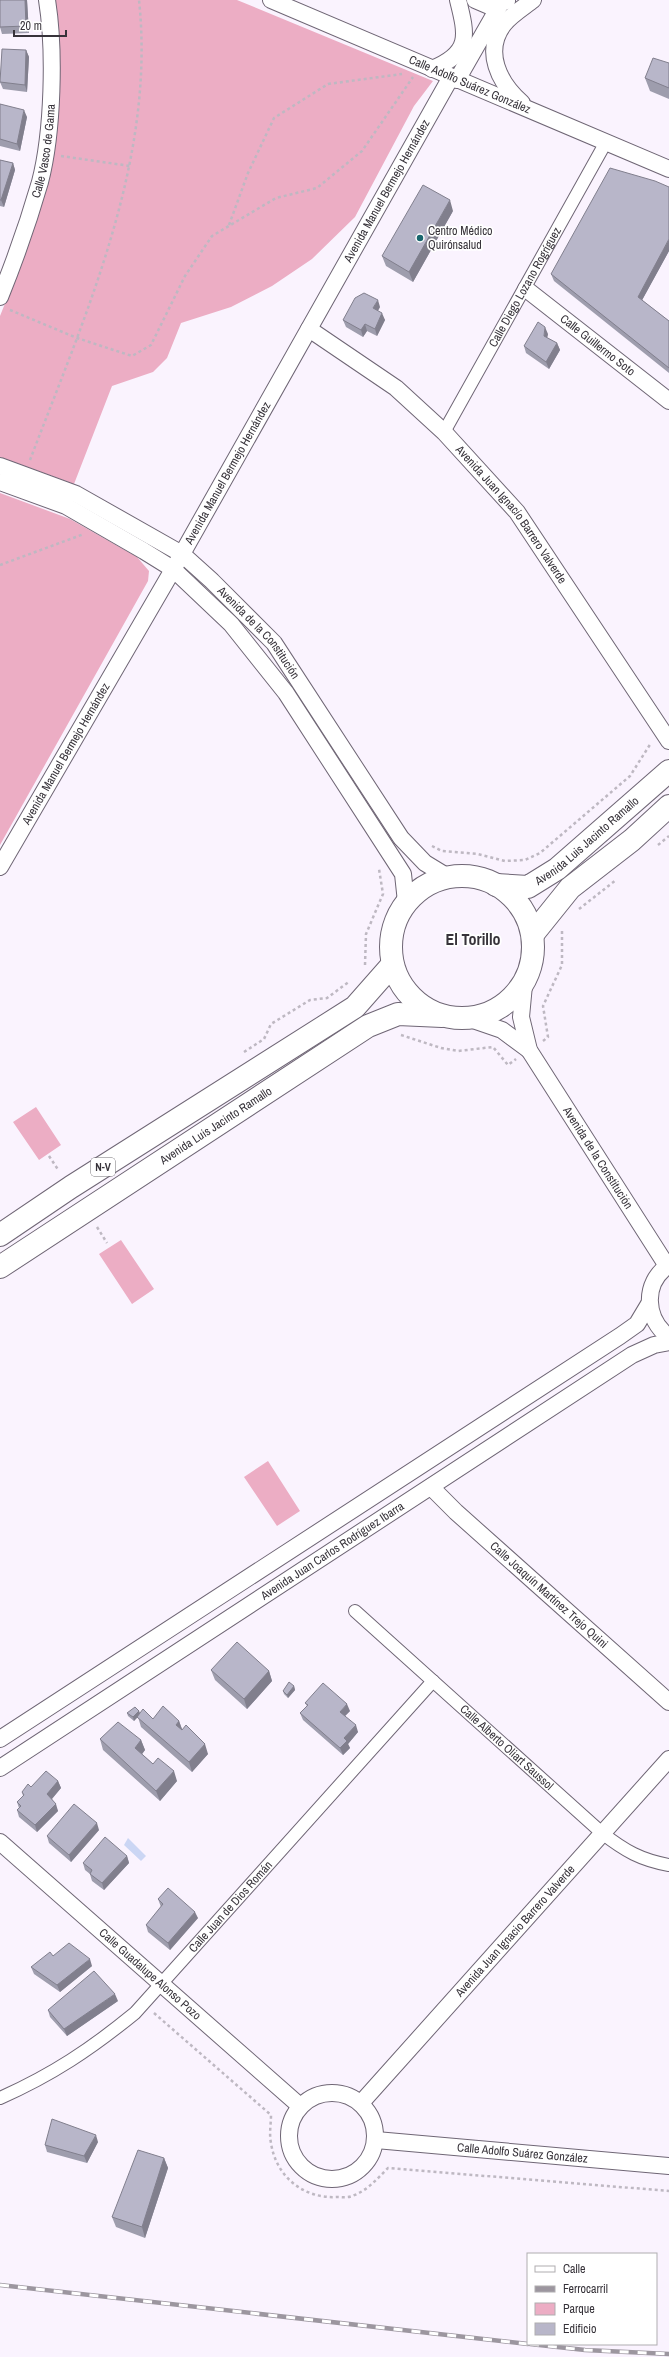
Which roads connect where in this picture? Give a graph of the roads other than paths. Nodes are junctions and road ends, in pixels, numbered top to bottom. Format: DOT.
graph roads {
  1 [pos="47,0"];
  2 [pos="272,0"];
  3 [pos="458,0"];
  4 [pos="475,0"];
  5 [pos="533,0"];
  6 [pos="505,2"];
  7 [pos="424,70"];
  8 [pos="454,78"];
  9 [pos="529,109"];
  10 [pos="606,142"];
  11 [pos="669,169"];
  12 [pos="526,289"];
  13 [pos="4,303"];
  14 [pos="309,329"];
  15 [pos="669,401"];
  16 [pos="444,432"];
  17 [pos="0,466"];
  18 [pos="0,482"];
  19 [pos="182,554"];
  20 [pos="173,569"];
  21 [pos="666,736"];
  22 [pos="669,771"];
  23 [pos="669,806"];
  24 [pos="0,867"];
  25 [pos="448,877"];
  26 [pos="496,885"];
  27 [pos="406,902"];
  28 [pos="533,934"];
  29 [pos="392,965"];
  30 [pos="524,985"];
  31 [pos="442,1016"];
  32 [pos="470,1019"];
  33 [pos="529,1050"];
  34 [pos="3,1233"];
  35 [pos="668,1266"];
  36 [pos="0,1267"];
  37 [pos="649,1304"];
  38 [pos="669,1337"];
  39 [pos="669,1342"];
  40 [pos="431,1487"];
  41 [pos="355,1611"];
  42 [pos="434,1681"];
  43 [pos="669,1702"];
  44 [pos="0,1739"];
  45 [pos="669,1759"];
  46 [pos="0,1768"];
  47 [pos="602,1834"];
  48 [pos="0,1842"];
  49 [pos="669,1865"];
  50 [pos="162,1984"];
  51 [pos="0,2098"];
  52 [pos="361,2103"];
  53 [pos="300,2106"];
  54 [pos="376,2140"];
  55 [pos="669,2166"];
  1 -- 13 [label="street, Calle Vasco de Gama"];
  2 -- 7 [label="street, Calle Adolfo Suárez González"];
  3 -- 7 [label="street"];
  4 -- 6 [label="street"];
  5 -- 9 [label="street"];
  6 -- 8 [label="street, Avenida Manuel Bermejo Hernández"];
  7 -- 8 [label="street, Calle Adolfo Suárez González"];
  8 -- 9 [label="street, Calle Adolfo Suárez González"];
  8 -- 14 [label="street, Avenida Manuel Bermejo Hernández"];
  9 -- 10 [label="street, Calle Adolfo Suárez González"];
  10 -- 11 [label="street, Calle Adolfo Suárez González"];
  10 -- 12 [label="street, Calle Diego Lozano Rogríguez"];
  12 -- 15 [label="street, Calle Guillermo Soto"];
  12 -- 16 [label="street, Calle Diego Lozano Rogríguez"];
  14 -- 16 [label="street, Avenida Juan Ignacio Barrero Valverde"];
  14 -- 19 [label="street, Avenida Manuel Bermejo Hernández"];
  16 -- 21 [label="street, Avenida Juan Ignacio Barrero Valverde"];
  17 -- 19 [label="street, Avenida de la Constitución"];
  18 -- 20 [label="street, Avenida de la Constitución"];
  19 -- 20 [label="street, Avenida Manuel Bermejo Hernández"];
  19 -- 25 [label="street, Avenida de la Constitución"];
  20 -- 24 [label="street, Avenida Manuel Bermejo Hernández"];
  20 -- 27 [label="street, Avenida de la Constitución"];
  22 -- 26 [label="main road, Avenida Luis Jacinto Ramallo"];
  23 -- 28 [label="main road"];
  25 -- 26 [label="main road"];
  25 -- 27 [label="main road"];
  26 -- 28 [label="main road"];
  27 -- 29 [label="main road"];
  28 -- 30 [label="main road"];
  29 -- 31 [label="main road"];
  29 -- 34 [label="main road, Avenida Luis Jacinto Ramallo / N-V"];
  30 -- 32 [label="main road"];
  30 -- 33 [label="street, Avenida de la Constitución"];
  31 -- 32 [label="main road"];
  31 -- 36 [label="main road, Avenida Luis Jacinto Ramallo"];
  32 -- 33 [label="street, Avenida de la Constitución"];
  33 -- 35 [label="street, Avenida de la Constitución"];
  35 -- 37 [label="street"];
  37 -- 38 [label="street"];
  37 -- 44 [label="street, Avenida Juan Carlos Rodríguez Ibarra"];
  39 -- 40 [label="street, Avenida Juan Carlos Rodríguez Ibarra"];
  40 -- 43 [label="street, Calle Joaquín Martínez Trejo Quini"];
  40 -- 46 [label="street, Avenida Juan Carlos Rodríguez Ibarra"];
  41 -- 42 [label="street, Calle Alberto Oliart Saussol"];
  42 -- 47 [label="street, Calle Alberto Oliart Saussol"];
  42 -- 50 [label="street, Calle Juan de Dios Román"];
  45 -- 47 [label="street, Avenida Juan Ignacio Barrero Valverde"];
  47 -- 49 [label="street, Calle Alberto Oliart Saussol"];
  47 -- 52 [label="street, Avenida Juan Ignacio Barrero Valverde"];
  48 -- 50 [label="street, Calle Guadalupe Alonso Pozo"];
  50 -- 51 [label="street, Calle Juan de Dios Román"];
  50 -- 53 [label="street, Calle Guadalupe Alonso Pozo"];
  52 -- 53 [label="street"];
  52 -- 54 [label="street"];
  53 -- 54 [label="street"];
  54 -- 55 [label="street, Calle Adolfo Suárez González"];
}
